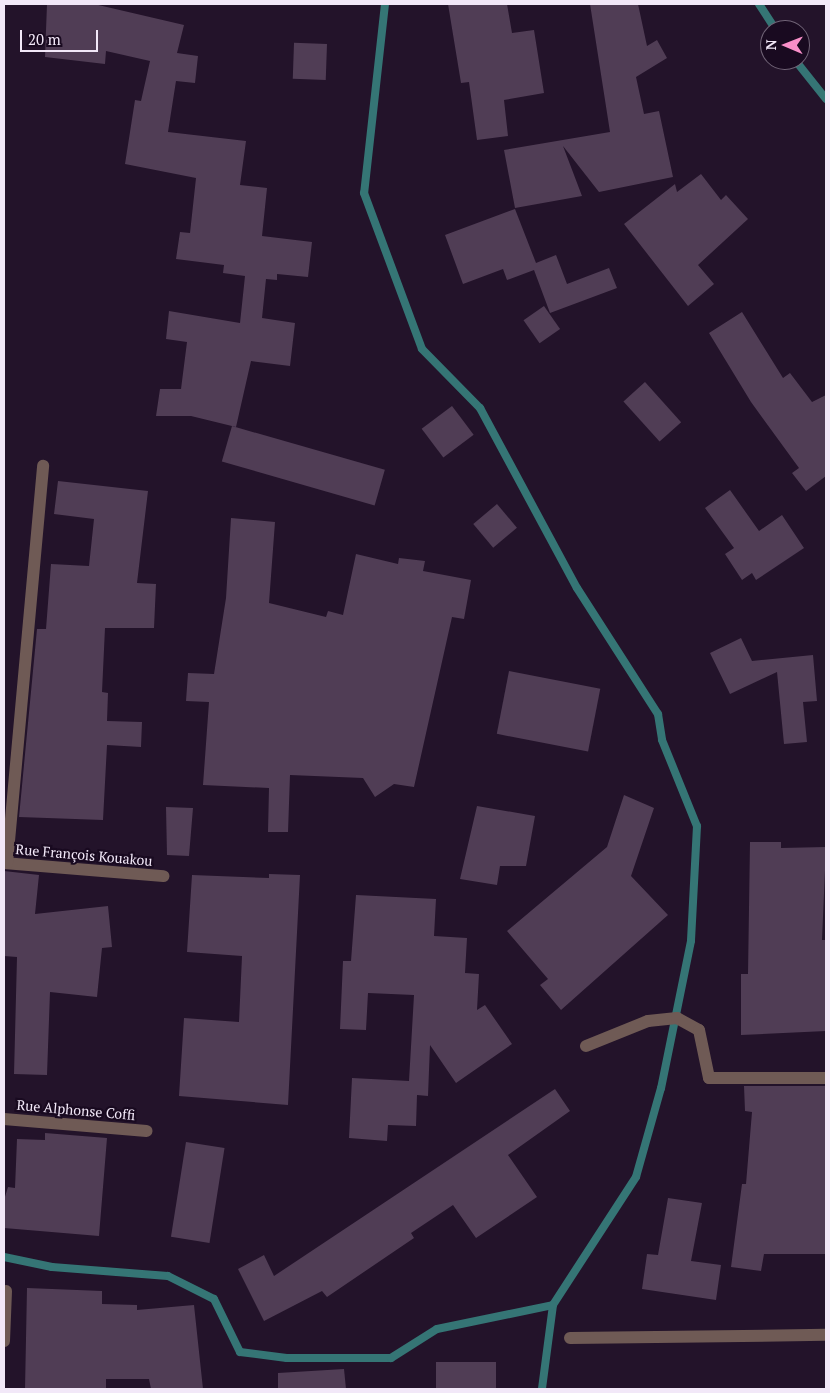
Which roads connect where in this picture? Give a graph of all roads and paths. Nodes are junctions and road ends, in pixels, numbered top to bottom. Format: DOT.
graph roads {
  1 [pos="43,466"];
  2 [pos="5,863"];
  3 [pos="163,876"];
  4 [pos="586,1046"];
  5 [pos="826,1078"];
  6 [pos="4,1119"];
  7 [pos="146,1131"];
  8 [pos="6,1291"];
  9 [pos="826,1335"];
  10 [pos="570,1338"];
  11 [pos="4,1341"];
  1 -- 2 [label="street"];
  2 -- 3 [label="street, Rue François Kouakou"];
  4 -- 5 [label="street"];
  6 -- 7 [label="street, Rue Alphonse Coffi"];
  8 -- 11 [label="street"];
  9 -- 10 [label="street"];
}
